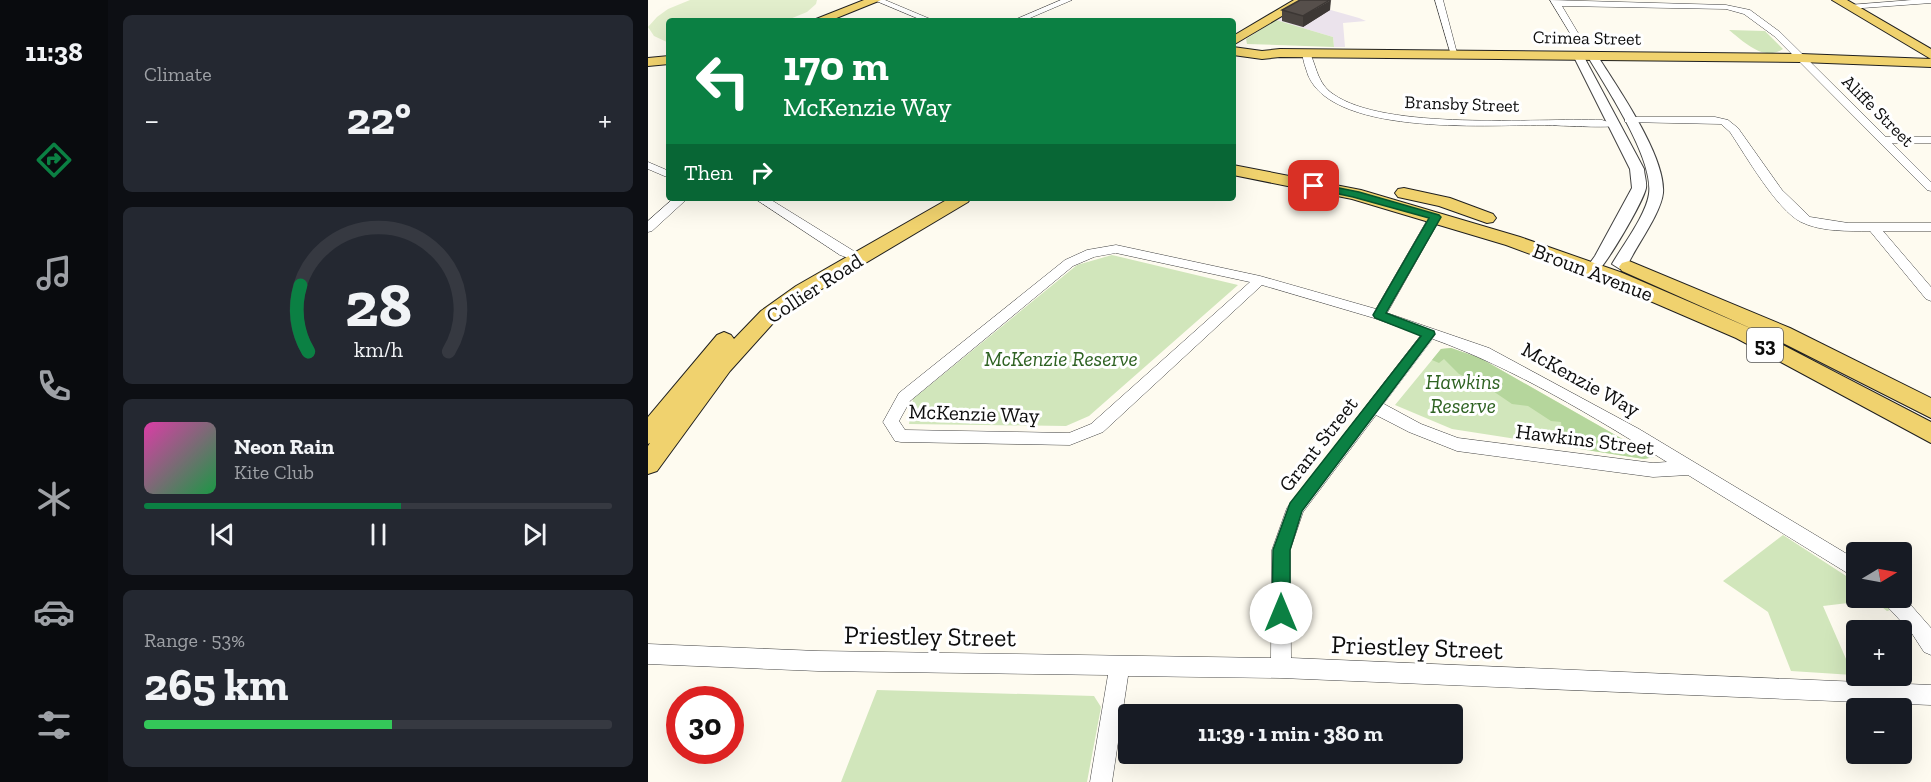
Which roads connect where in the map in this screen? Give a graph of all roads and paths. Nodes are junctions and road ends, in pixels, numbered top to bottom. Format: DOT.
graph roads {
  1 [pos="863,0"];
  2 [pos="876,0"];
  3 [pos="1068,0"];
  4 [pos="1287,0"];
  5 [pos="1303,0"];
  6 [pos="1439,0"];
  7 [pos="1931,1"];
  8 [pos="1556,2"];
  9 [pos="1848,3"];
  10 [pos="814,18"];
  11 [pos="825,18"];
  12 [pos="923,18"];
  13 [pos="1023,18"];
  14 [pos="1236,28"];
  15 [pos="1577,38"];
  16 [pos="1236,41"];
  17 [pos="1236,44"];
  18 [pos="1931,50"];
  19 [pos="1236,51"];
  20 [pos="1280,53"];
  21 [pos="1306,53"];
  22 [pos="1455,55"];
  23 [pos="1578,55"];
  24 [pos="1592,56"];
  25 [pos="1931,56"];
  26 [pos="1801,58"];
  27 [pos="666,60"];
  28 [pos="1894,60"];
  29 [pos="648,63"];
  30 [pos="1931,63"];
  31 [pos="666,65"];
  32 [pos="648,73"];
  33 [pos="666,74"];
  34 [pos="1629,120"];
  35 [pos="1614,125"];
  36 [pos="1884,140"];
  37 [pos="1931,140"];
  38 [pos="1236,157"];
  39 [pos="648,165"];
  40 [pos="1236,171"];
  41 [pos="666,174"];
  42 [pos="1931,188"];
  43 [pos="677,201"];
  44 [pos="765,201"];
  45 [pos="935,201"];
  46 [pos="956,201"];
  47 [pos="1436,217"];
  48 [pos="1872,226"];
  49 [pos="1931,227"];
  50 [pos="648,228"];
  51 [pos="852,255"];
  52 [pos="1607,267"];
  53 [pos="1260,280"];
  54 [pos="1931,296"];
  55 [pos="1379,315"];
  56 [pos="1429,334"];
  57 [pos="1375,407"];
  58 [pos="1931,410"];
  59 [pos="1931,433"];
  60 [pos="648,434"];
  61 [pos="648,464"];
  62 [pos="1691,468"];
  63 [pos="1846,563"];
  64 [pos="1902,608"];
  65 [pos="1931,645"];
  66 [pos="648,654"];
  67 [pos="1120,666"];
  68 [pos="1281,668"];
  69 [pos="1929,699"];
  70 [pos="1101,782"];
  1 -- 10 [label="main road"];
  2 -- 11 [label="main road"];
  2 -- 12 [label="street"];
  3 -- 13 [label="street"];
  4 -- 14 [label="main road"];
  5 -- 16 [label="main road"];
  6 -- 22 [label="street"];
  7 -- 9 [label="street"];
  8 -- 15 [label="street"];
  8 -- 26 [label="street, Aliffe Street"];
  9 -- 18 [label="main road"];
  9 -- 25 [label="main road"];
  17 -- 20 [label="main road, Crimea Street"];
  19 -- 20 [label="main road, Crimea Street"];
  20 -- 21 [label="main road, Crimea Street"];
  21 -- 22 [label="main road, Crimea Street"];
  21 -- 35 [label="street, Bransby Street"];
  22 -- 23 [label="main road, Crimea Street"];
  23 -- 24 [label="main road, Crimea Street"];
  23 -- 35 [label="street"];
  24 -- 26 [label="main road, Crimea Street"];
  24 -- 34 [label="street"];
  25 -- 28 [label="main road, Crimea Street"];
  26 -- 28 [label="main road, Crimea Street"];
  26 -- 36 [label="street, Aliffe Street"];
  27 -- 29 [label="main road"];
  28 -- 30 [label="main road, Crimea Street"];
  29 -- 31 [label="main road"];
  32 -- 33 [label="main road"];
  34 -- 48 [label="street"];
  34 -- 52 [label="street"];
  35 -- 52 [label="street"];
  36 -- 37 [label="street"];
  36 -- 42 [label="street, Aliffe Street"];
  38 -- 52 [label="main road, Broun Avenue / 53"];
  39 -- 41 [label="street"];
  40 -- 47 [label="main road, Broun Avenue / 53"];
  43 -- 50 [label="street"];
  44 -- 51 [label="street"];
  45 -- 51 [label="main road, Collier Road"];
  46 -- 51 [label="main road, Collier Road"];
  47 -- 52 [label="main road, Broun Avenue / 53"];
  47 -- 55 [label="street"];
  48 -- 49 [label="street"];
  48 -- 54 [label="street"];
  51 -- 60 [label="main road, Collier Road"];
  51 -- 61 [label="main road, Collier Road"];
  52 -- 58 [label="main road, Broun Avenue / 53"];
  52 -- 59 [label="main road, Broun Avenue / 53"];
  53 -- 53 [label="street, McKenzie Way"];
  53 -- 55 [label="street, McKenzie Way"];
  55 -- 56 [label="street, McKenzie Way"];
  56 -- 57 [label="street, Grant Street"];
  56 -- 62 [label="street, McKenzie Way"];
  57 -- 62 [label="street, Hawkins Street"];
  57 -- 68 [label="street, Grant Street"];
  62 -- 63 [label="street, McKenzie Way"];
  64 -- 65 [label="street"];
  66 -- 67 [label="street, Priestley Street"];
  67 -- 68 [label="street, Priestley Street"];
  67 -- 70 [label="street"];
  68 -- 69 [label="street, Priestley Street"];
}
